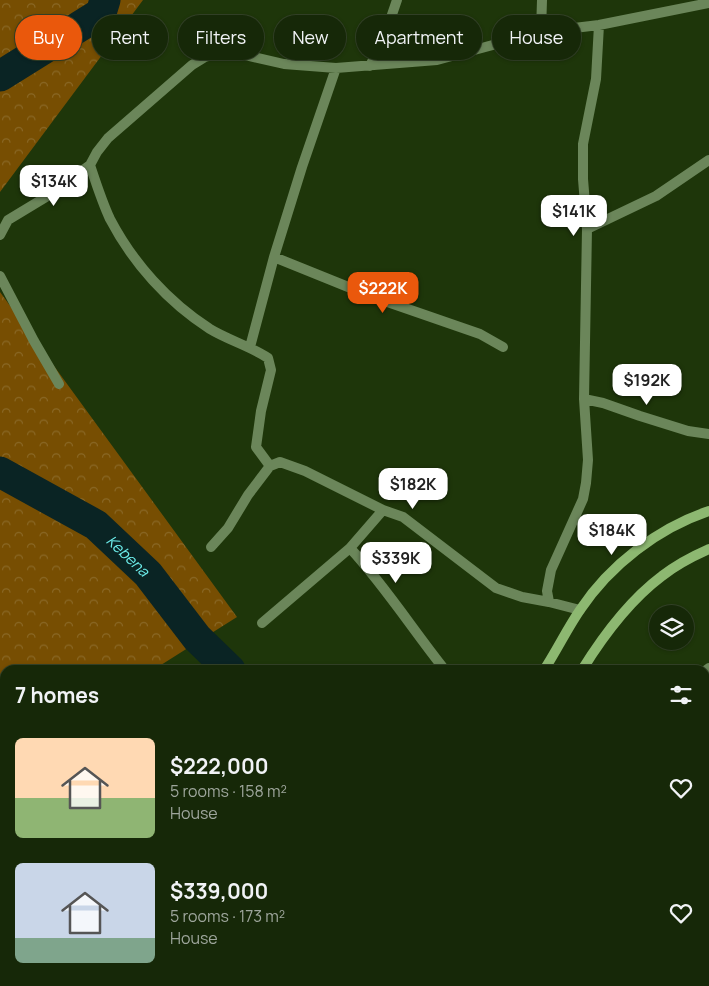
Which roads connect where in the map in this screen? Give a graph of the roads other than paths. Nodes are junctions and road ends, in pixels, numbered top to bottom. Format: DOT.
graph roads {
  1 [pos="397,0"];
  2 [pos="542,0"];
  3 [pos="709,3"];
  4 [pos="542,15"];
  5 [pos="599,25"];
  6 [pos="581,27"];
  7 [pos="492,45"];
  8 [pos="370,66"];
  9 [pos="336,68"];
  10 [pos="709,160"];
  11 [pos="90,165"];
  12 [pos="587,229"];
  13 [pos="0,235"];
  14 [pos="274,257"];
  15 [pos="0,276"];
  16 [pos="250,347"];
  17 [pos="503,347"];
  18 [pos="59,384"];
  19 [pos="584,399"];
  20 [pos="709,434"];
  21 [pos="270,466"];
  22 [pos="383,510"];
  23 [pos="709,511"];
  24 [pos="211,547"];
  25 [pos="350,548"];
  26 [pos="709,549"];
  27 [pos="548,602"];
  28 [pos="580,610"];
  29 [pos="262,622"];
  30 [pos="441,665"];
  31 [pos="547,665"];
  32 [pos="585,665"];
  1 -- 8 [label="street"];
  2 -- 4 [label="street"];
  3 -- 5 [label="street"];
  5 -- 6 [label="street"];
  5 -- 12 [label="street"];
  7 -- 8 [label="street"];
  8 -- 9 [label="street"];
  9 -- 11 [label="street"];
  9 -- 14 [label="street"];
  10 -- 12 [label="street"];
  11 -- 13 [label="street"];
  11 -- 16 [label="street"];
  12 -- 19 [label="street"];
  14 -- 16 [label="street"];
  14 -- 17 [label="street"];
  15 -- 18 [label="street"];
  16 -- 21 [label="street"];
  19 -- 20 [label="street"];
  19 -- 27 [label="street"];
  21 -- 22 [label="street"];
  21 -- 24 [label="street"];
  22 -- 25 [label="street"];
  22 -- 27 [label="street"];
  23 -- 28 [label="main road"];
  25 -- 29 [label="street"];
  25 -- 30 [label="street"];
  26 -- 32 [label="main road"];
  27 -- 28 [label="street"];
  28 -- 31 [label="main road"];
}
